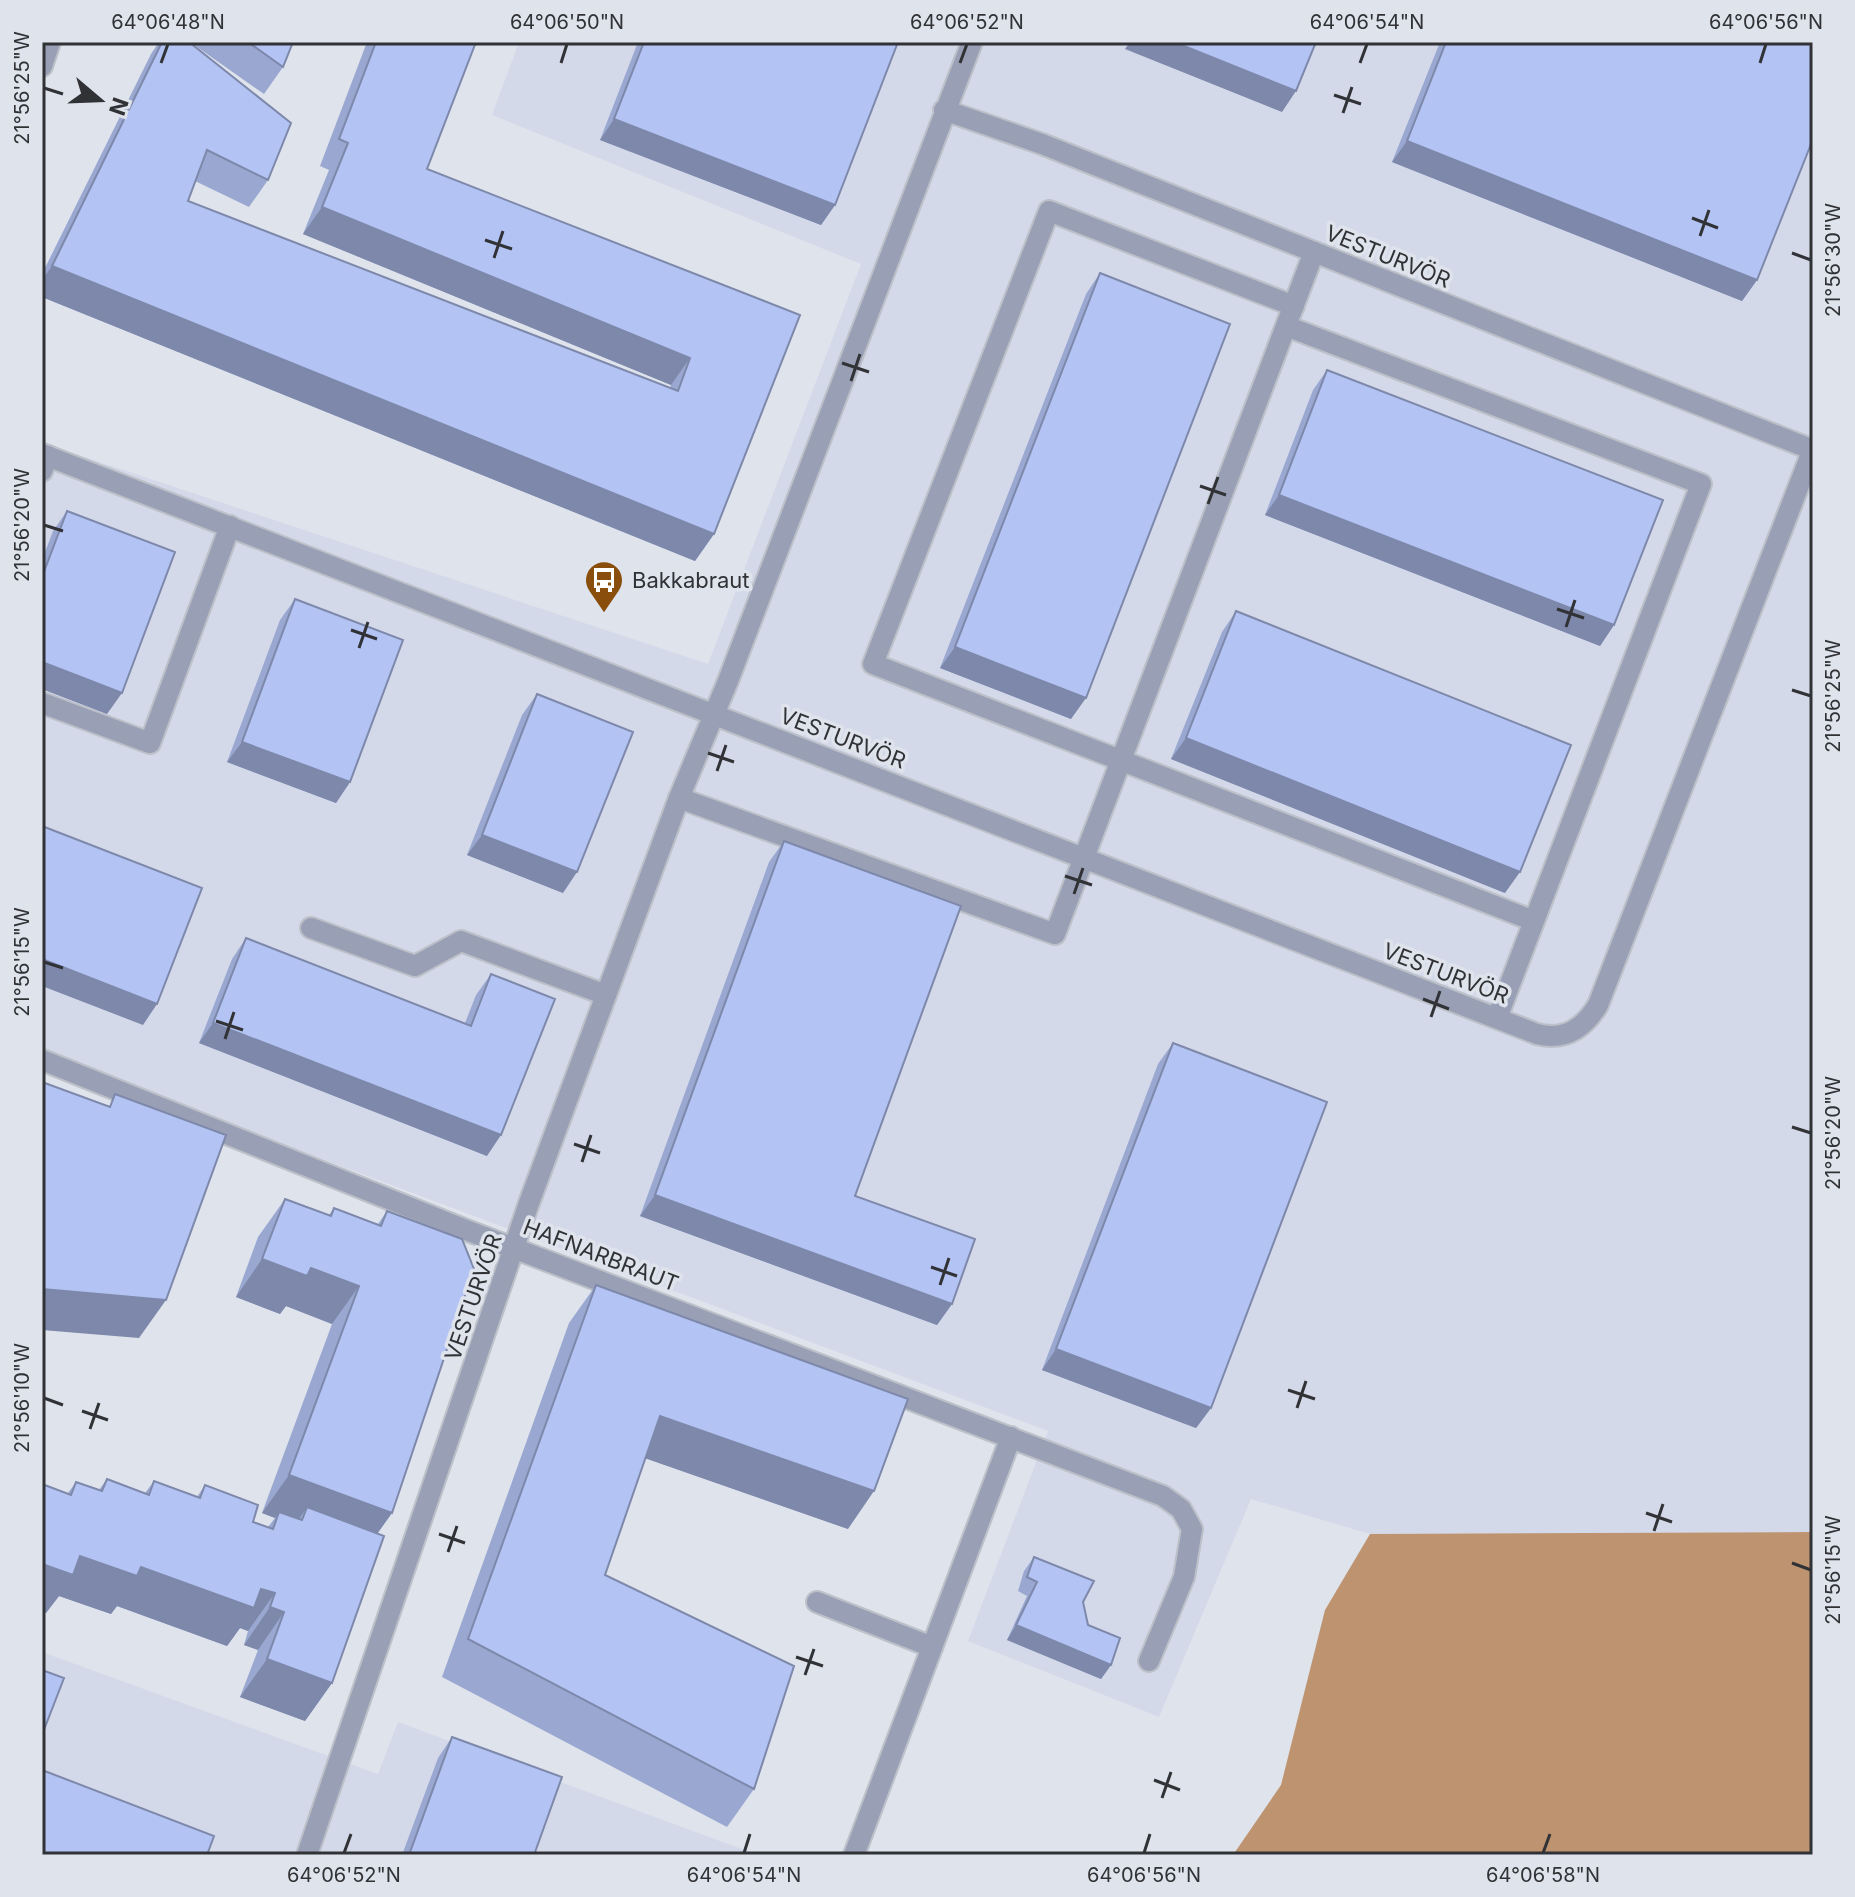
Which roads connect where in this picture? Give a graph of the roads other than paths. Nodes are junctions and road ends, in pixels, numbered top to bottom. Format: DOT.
graph roads {
  1 [pos="50,42"];
  2 [pos="972,42"];
  3 [pos="42,66"];
  4 [pos="944,110"];
  5 [pos="1314,252"];
  6 [pos="1290,316"];
  7 [pos="1813,449"];
  8 [pos="44,461"];
  9 [pos="230,526"];
  10 [pos="42,703"];
  11 [pos="714,714"];
  12 [pos="1121,760"];
  13 [pos="679,798"];
  14 [pos="1084,858"];
  15 [pos="1534,921"];
  16 [pos="311,928"];
  17 [pos="606,995"];
  18 [pos="1497,1018"];
  19 [pos="42,1060"];
  20 [pos="515,1248"];
  21 [pos="1011,1437"];
  22 [pos="817,1602"];
  23 [pos="932,1647"];
  24 [pos="1149,1661"];
  25 [pos="307,1855"];
  26 [pos="854,1855"];
  1 -- 3 [label="street"];
  2 -- 4 [label="street, VESTURVÖR"];
  4 -- 5 [label="street, VESTURVÖR"];
  4 -- 11 [label="street, VESTURVÖR"];
  5 -- 6 [label="street"];
  5 -- 7 [label="street, VESTURVÖR"];
  6 -- 12 [label="street"];
  6 -- 12 [label="street"];
  6 -- 15 [label="street"];
  7 -- 18 [label="street, VESTURVÖR"];
  8 -- 9 [label="street"];
  9 -- 10 [label="street"];
  9 -- 11 [label="street"];
  11 -- 13 [label="street, VESTURVÖR"];
  11 -- 14 [label="street, VESTURVÖR"];
  12 -- 14 [label="street"];
  12 -- 15 [label="street"];
  13 -- 14 [label="street"];
  13 -- 17 [label="street, VESTURVÖR"];
  14 -- 18 [label="street, VESTURVÖR"];
  15 -- 18 [label="street"];
  16 -- 17 [label="street"];
  17 -- 20 [label="street, VESTURVÖR"];
  19 -- 20 [label="street, HAFNARBRAUT"];
  20 -- 21 [label="street, HAFNARBRAUT"];
  20 -- 25 [label="street, VESTURVÖR"];
  21 -- 23 [label="street"];
  21 -- 24 [label="street, HAFNARBRAUT"];
  22 -- 23 [label="street"];
  23 -- 26 [label="street"];
}
